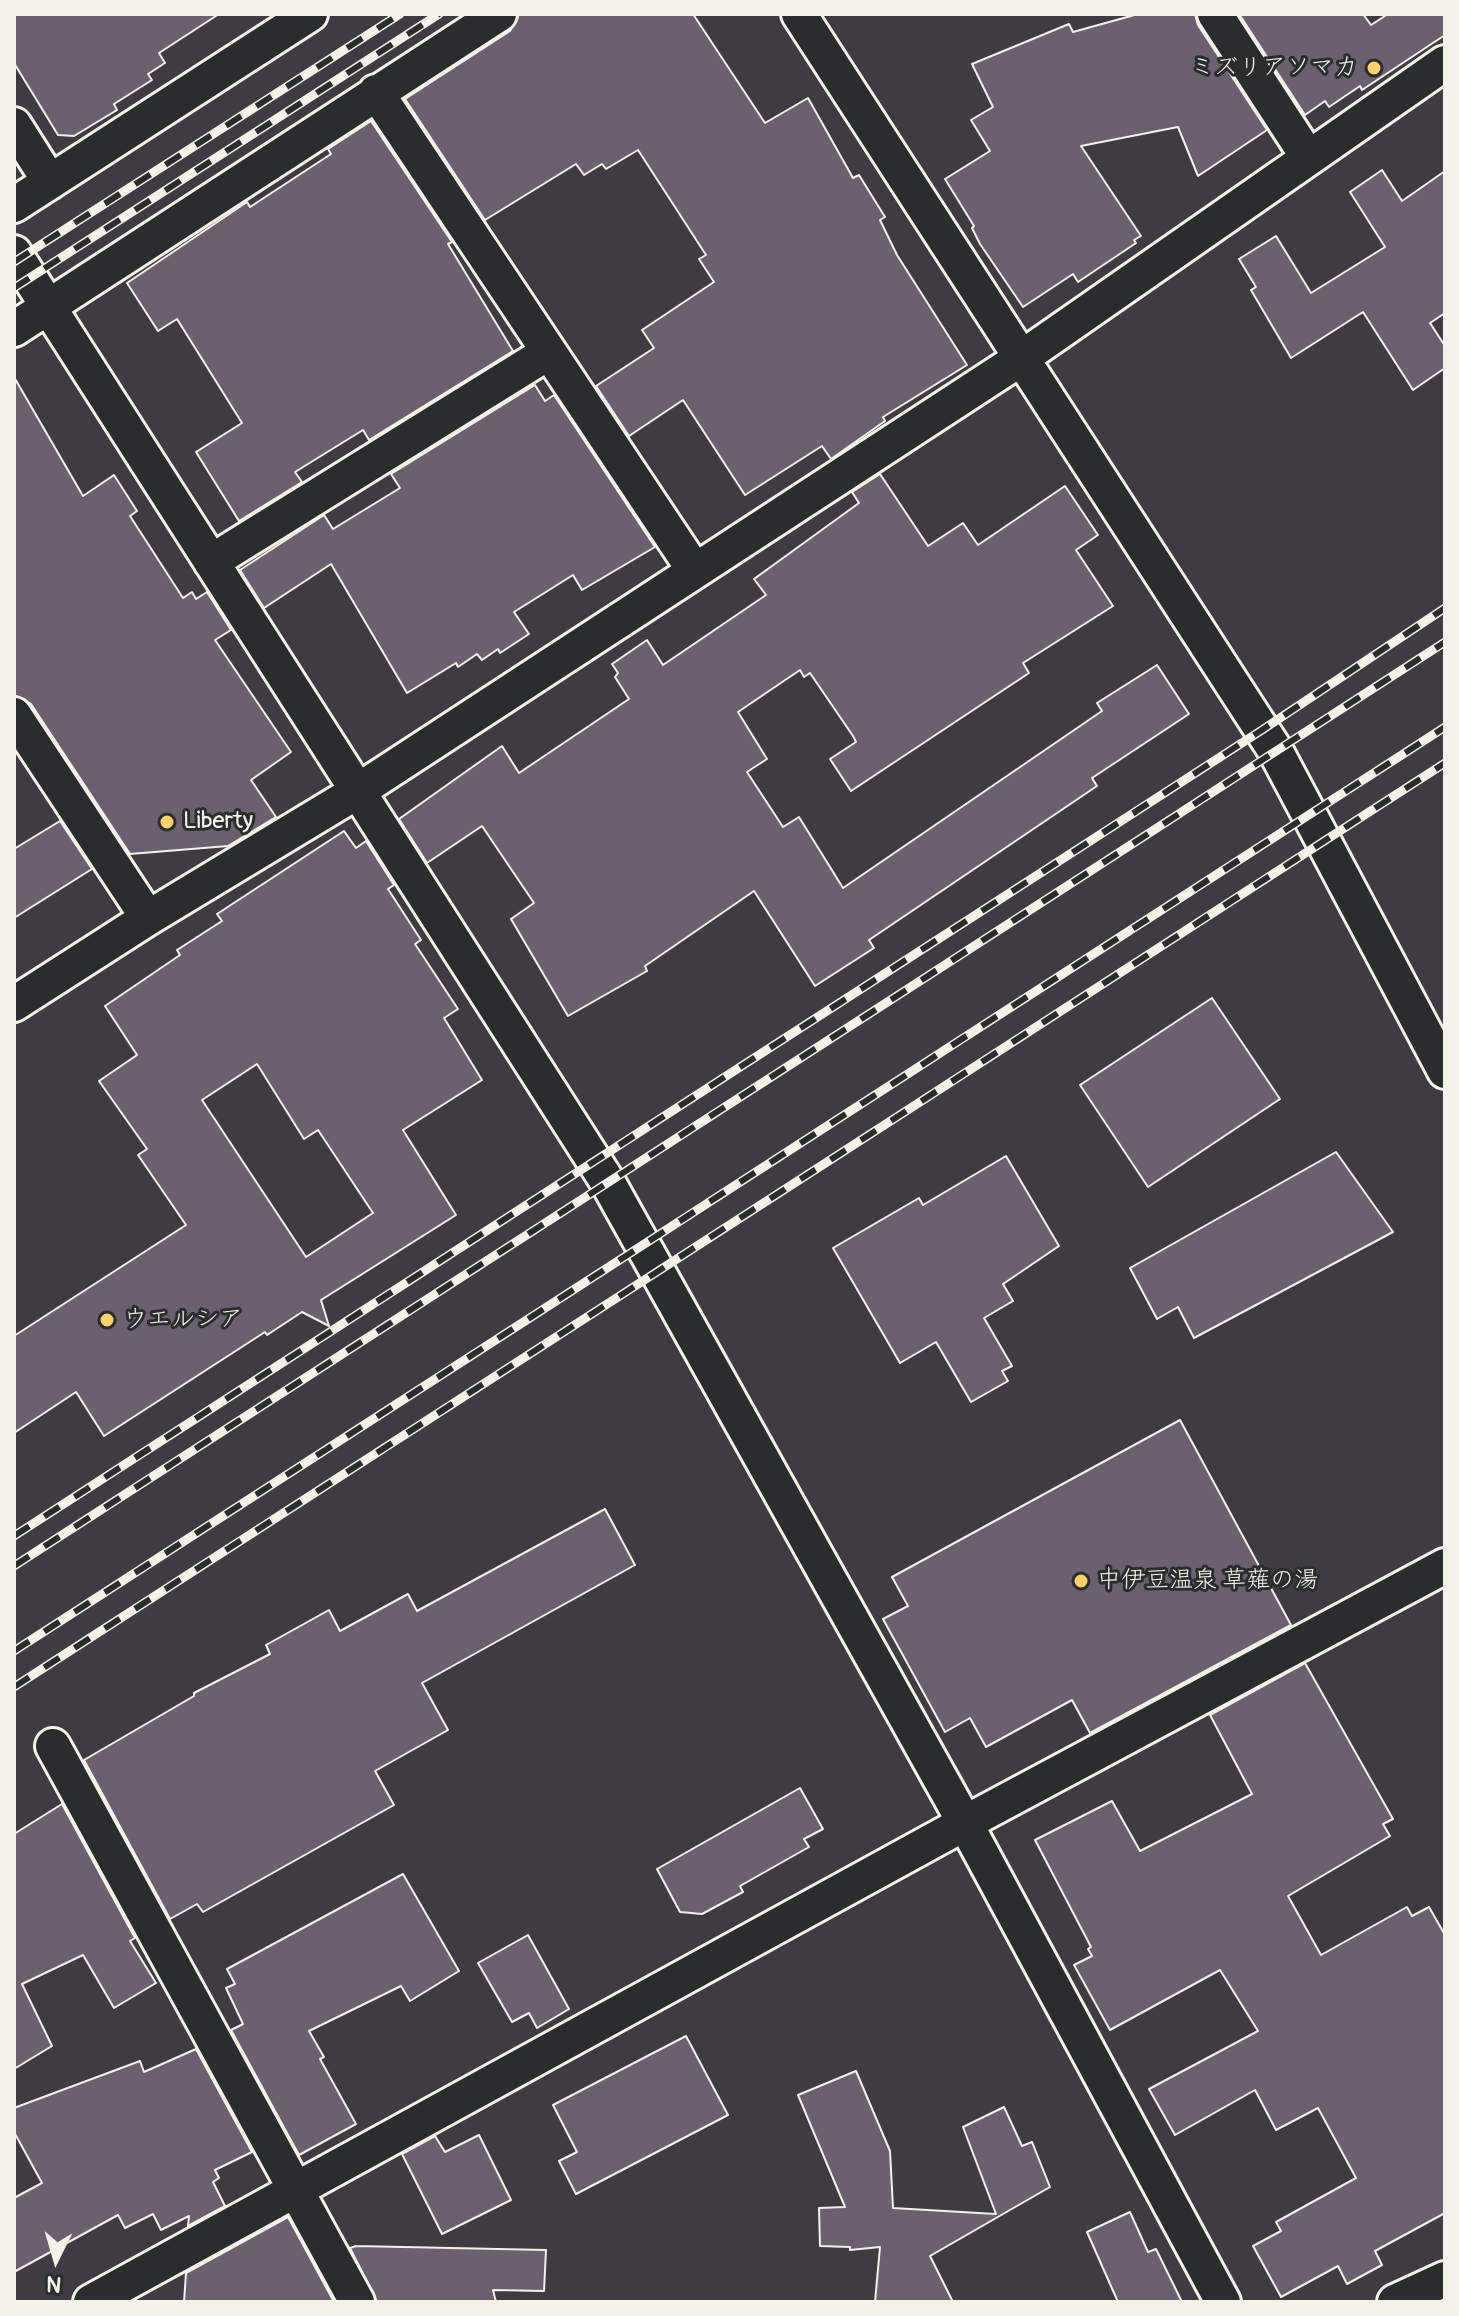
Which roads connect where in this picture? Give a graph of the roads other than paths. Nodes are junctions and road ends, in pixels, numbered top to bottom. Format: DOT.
graph roads {
  1 [pos="310,14"];
  2 [pos="499,14"];
  3 [pos="799,14"];
  4 [pos="1215,14"];
  5 [pos="1445,63"];
  6 [pos="376,92"];
  7 [pos="14,125"];
  8 [pos="1308,157"];
  9 [pos="50,182"];
  10 [pos="14,205"];
  11 [pos="14,253"];
  12 [pos="47,308"];
  13 [pos="14,329"];
  14 [pos="549,352"];
  15 [pos="1023,357"];
  16 [pos="211,562"];
  17 [pos="695,571"];
  18 [pos="14,715"];
  19 [pos="358,791"];
  20 [pos="148,918"];
  21 [pos="14,1004"];
  22 [pos="1445,1071"];
  23 [pos="1445,1566"];
  24 [pos="53,1746"];
  25 [pos="965,1823"];
  26 [pos="296,2191"];
  27 [pos="1445,2279"];
  28 [pos="91,2302"];
  29 [pos="357,2302"];
  30 [pos="1223,2302"];
  31 [pos="1395,2302"];
  1 -- 9 [label="street"];
  2 -- 6 [label="street"];
  3 -- 15 [label="street"];
  4 -- 8 [label="street"];
  5 -- 8 [label="street"];
  6 -- 12 [label="street"];
  6 -- 14 [label="street"];
  7 -- 9 [label="street"];
  8 -- 15 [label="street"];
  9 -- 10 [label="street"];
  11 -- 12 [label="street"];
  12 -- 13 [label="street"];
  12 -- 16 [label="street"];
  14 -- 16 [label="street"];
  14 -- 17 [label="street"];
  15 -- 17 [label="street"];
  15 -- 22 [label="street"];
  16 -- 19 [label="street"];
  17 -- 19 [label="street"];
  18 -- 20 [label="street"];
  19 -- 20 [label="street"];
  19 -- 25 [label="street"];
  20 -- 21 [label="street"];
  23 -- 25 [label="street"];
  24 -- 26 [label="street"];
  25 -- 26 [label="street"];
  25 -- 30 [label="street"];
  26 -- 28 [label="street"];
  26 -- 29 [label="street"];
  27 -- 31 [label="street"];
}
